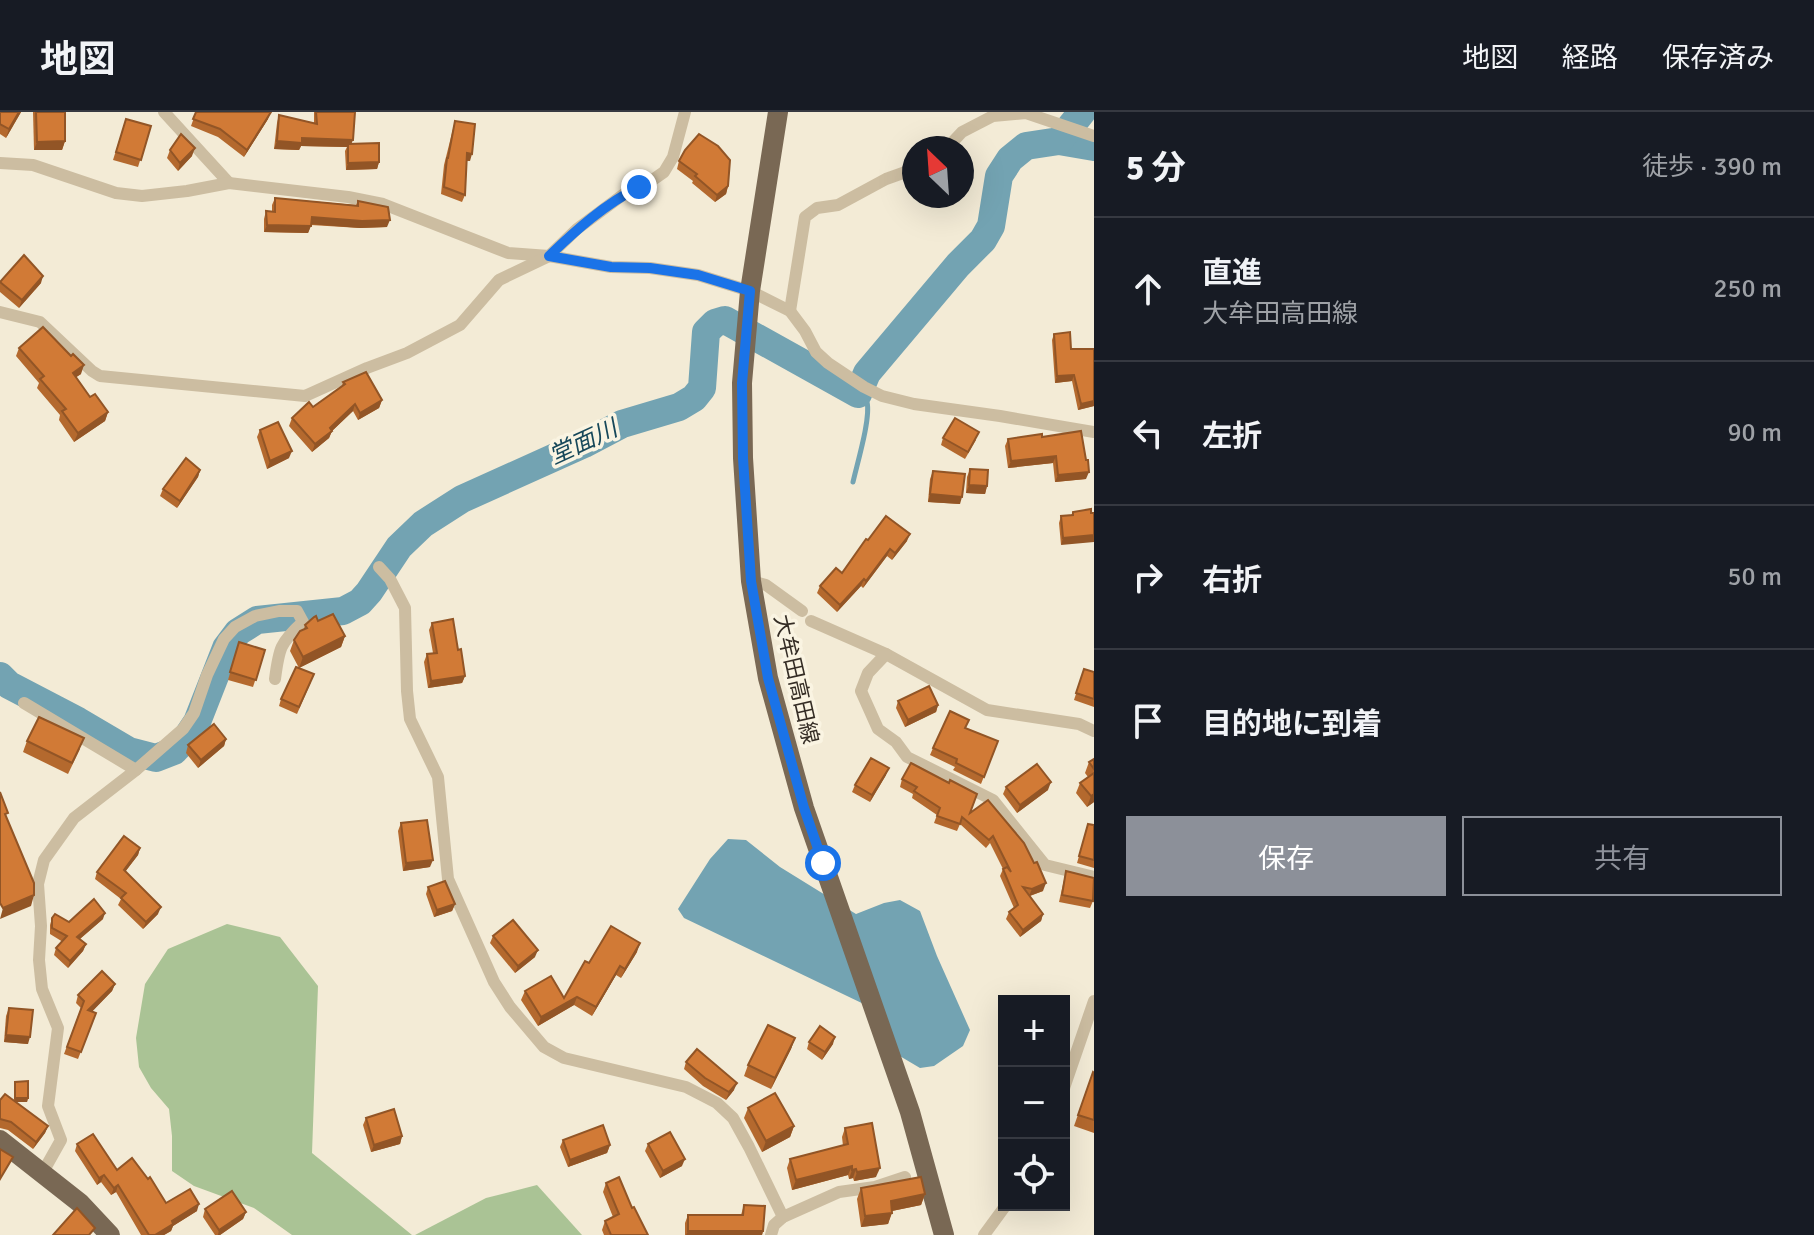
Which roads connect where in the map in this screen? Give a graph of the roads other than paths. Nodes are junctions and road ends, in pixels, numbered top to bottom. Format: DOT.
graph roads {
  1 [pos="685,112"];
  2 [pos="778,112"];
  3 [pos="170,114"];
  4 [pos="958,136"];
  5 [pos="1094,136"];
  6 [pos="0,163"];
  7 [pos="902,173"];
  8 [pos="229,183"];
  9 [pos="549,256"];
  10 [pos="750,291"];
  11 [pos="790,311"];
  12 [pos="0,312"];
  13 [pos="1094,432"];
  14 [pos="379,567"];
  15 [pos="751,581"];
  16 [pos="802,611"];
  17 [pos="811,621"];
  18 [pos="886,654"];
  19 [pos="275,679"];
  20 [pos="24,703"];
  21 [pos="1094,731"];
  22 [pos="136,770"];
  23 [pos="1094,877"];
  24 [pos="1094,1001"];
  25 [pos="1070,1071"];
  26 [pos="0,1140"];
  27 [pos="43,1172"];
  28 [pos="905,1177"];
  29 [pos="1002,1211"];
  30 [pos="783,1217"];
  31 [pos="110,1235"];
  32 [pos="771,1235"];
  33 [pos="944,1235"];
  34 [pos="984,1235"];
  1 -- 9 [label="street"];
  2 -- 10 [label="main road, 大牟田高田線"];
  3 -- 8 [label="street"];
  4 -- 5 [label="street"];
  6 -- 8 [label="street"];
  7 -- 11 [label="street"];
  8 -- 9 [label="street"];
  9 -- 10 [label="street"];
  9 -- 12 [label="street"];
  10 -- 11 [label="street"];
  10 -- 15 [label="main road, 大牟田高田線"];
  11 -- 13 [label="street"];
  14 -- 30 [label="street"];
  15 -- 16 [label="street"];
  15 -- 33 [label="main road, 大牟田高田線"];
  17 -- 18 [label="street"];
  18 -- 21 [label="street"];
  18 -- 23 [label="street"];
  19 -- 22 [label="street"];
  20 -- 22 [label="street"];
  22 -- 27 [label="street"];
  24 -- 25 [label="street"];
  26 -- 27 [label="main road"];
  27 -- 31 [label="main road"];
  28 -- 30 [label="street"];
  29 -- 34 [label="street"];
  30 -- 32 [label="street"];
}
